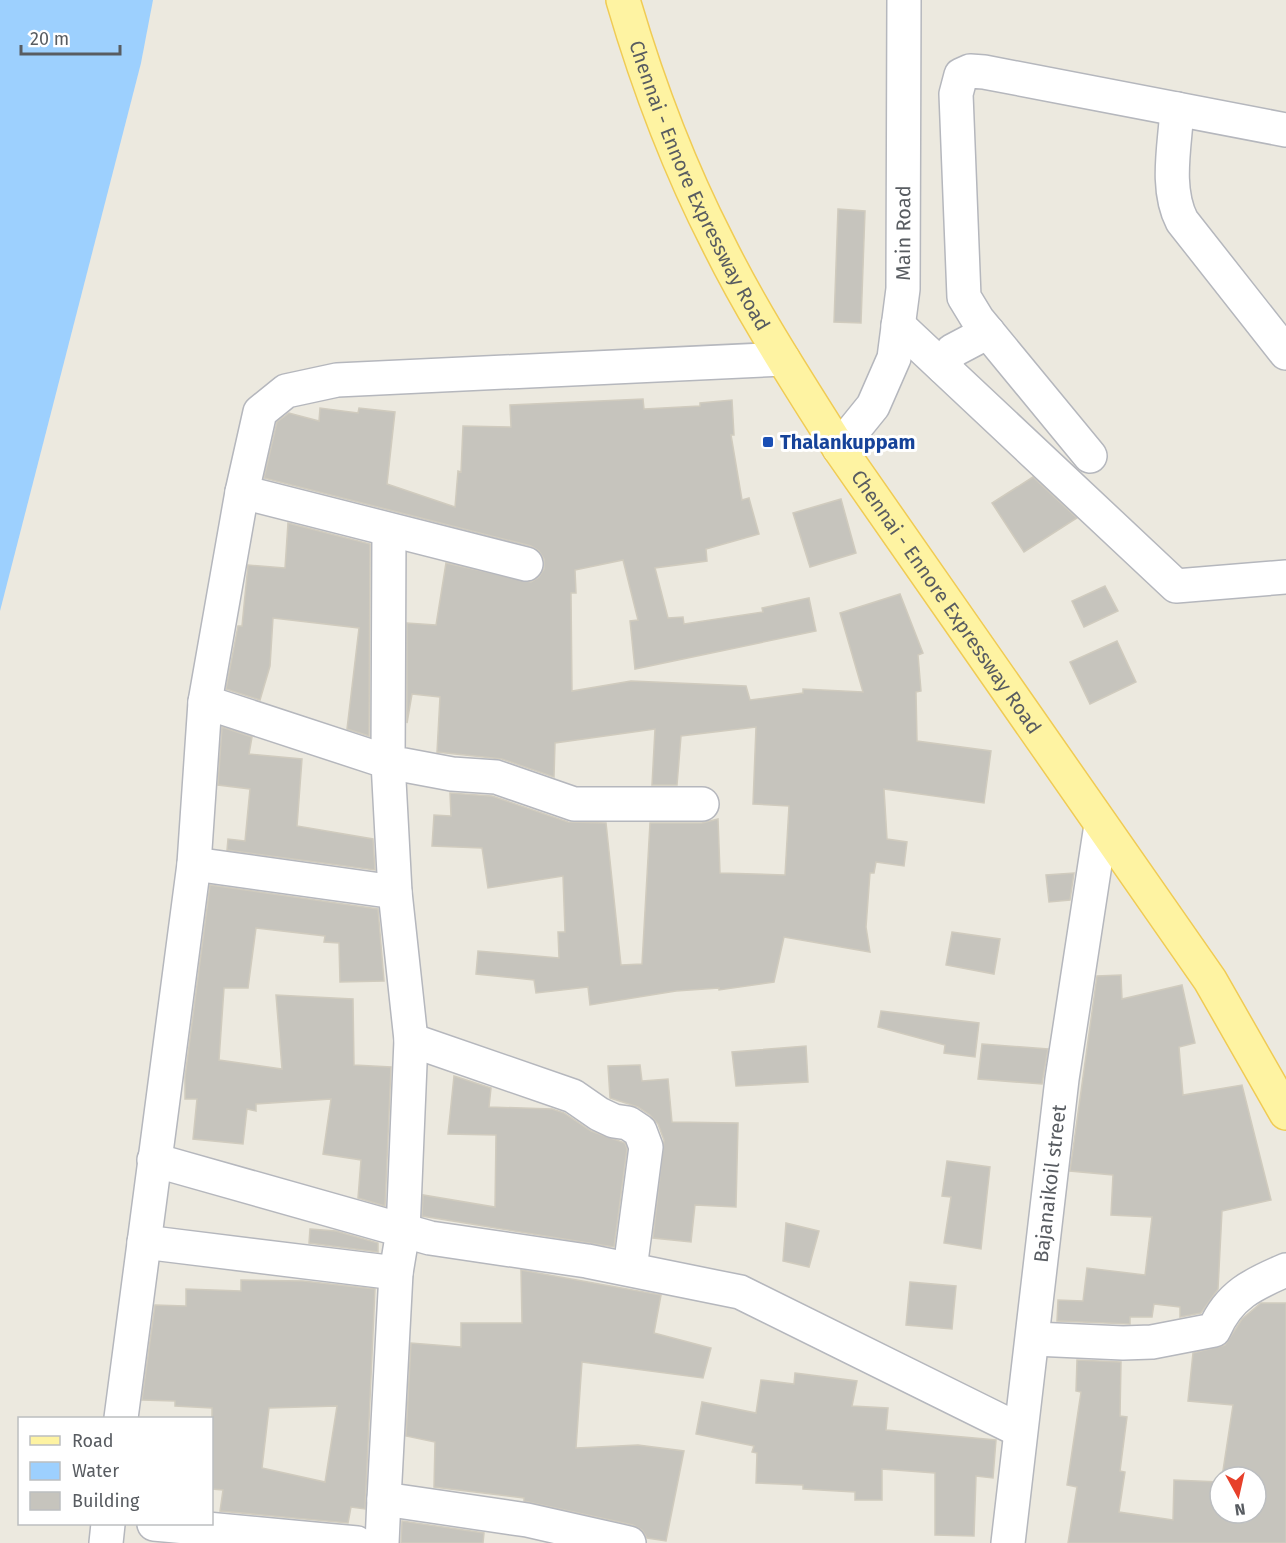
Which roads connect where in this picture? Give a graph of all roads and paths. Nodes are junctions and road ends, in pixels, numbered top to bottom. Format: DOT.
graph roads {
  1 [pos="623,0"];
  2 [pos="904,0"];
  3 [pos="1177,109"];
  4 [pos="1286,130"];
  5 [pos="898,325"];
  6 [pos="988,333"];
  7 [pos="1286,353"];
  8 [pos="783,359"];
  9 [pos="943,367"];
  10 [pos="839,448"];
  11 [pos="1090,456"];
  12 [pos="242,492"];
  13 [pos="389,530"];
  14 [pos="526,564"];
  15 [pos="1286,577"];
  16 [pos="205,702"];
  17 [pos="388,762"];
  18 [pos="702,804"];
  19 [pos="1101,825"];
  20 [pos="195,864"];
  21 [pos="395,892"];
  22 [pos="411,1040"];
  23 [pos="1286,1113"];
  24 [pos="154,1160"];
  25 [pos="403,1231"];
  26 [pos="144,1242"];
  27 [pos="630,1269"];
  28 [pos="1286,1270"];
  29 [pos="396,1273"];
  30 [pos="1034,1339"];
  31 [pos="121,1417"];
  32 [pos="1019,1430"];
  33 [pos="384,1499"];
  34 [pos="108,1525"];
  35 [pos="165,1525"];
  36 [pos="106,1543"];
  37 [pos="357,1543"];
  38 [pos="382,1543"];
  39 [pos="628,1543"];
  40 [pos="1008,1543"];
  1 -- 8 [label="main road, Chennai - Ennore Expressway Road"];
  2 -- 5 [label="street, Main Road"];
  3 -- 4 [label="street"];
  3 -- 6 [label="street"];
  3 -- 7 [label="street"];
  5 -- 9 [label="street"];
  5 -- 10 [label="street, Main Road"];
  6 -- 9 [label="street"];
  6 -- 11 [label="street"];
  8 -- 10 [label="main road, Chennai - Ennore Expressway Road"];
  8 -- 12 [label="street"];
  9 -- 15 [label="street"];
  10 -- 19 [label="main road, Chennai - Ennore Expressway Road"];
  12 -- 13 [label="street"];
  12 -- 16 [label="street"];
  13 -- 14 [label="street"];
  13 -- 17 [label="street"];
  16 -- 17 [label="street"];
  16 -- 20 [label="street"];
  17 -- 18 [label="street"];
  17 -- 21 [label="street"];
  19 -- 23 [label="main road, Chennai - Ennore Expressway Road"];
  19 -- 30 [label="street, Bajanaikoil street"];
  20 -- 21 [label="street"];
  20 -- 24 [label="street"];
  21 -- 22 [label="street"];
  22 -- 25 [label="street"];
  22 -- 27 [label="street"];
  24 -- 25 [label="street"];
  24 -- 26 [label="street"];
  25 -- 27 [label="street"];
  25 -- 29 [label="street"];
  26 -- 29 [label="street"];
  26 -- 31 [label="street"];
  27 -- 32 [label="street"];
  28 -- 30 [label="street"];
  29 -- 33 [label="street"];
  30 -- 32 [label="street, Bajanaikoil street"];
  32 -- 40 [label="street, Bajanaikoil street"];
  33 -- 38 [label="street"];
  33 -- 39 [label="street"];
  34 -- 36 [label="street"];
  35 -- 37 [label="street"];
}
